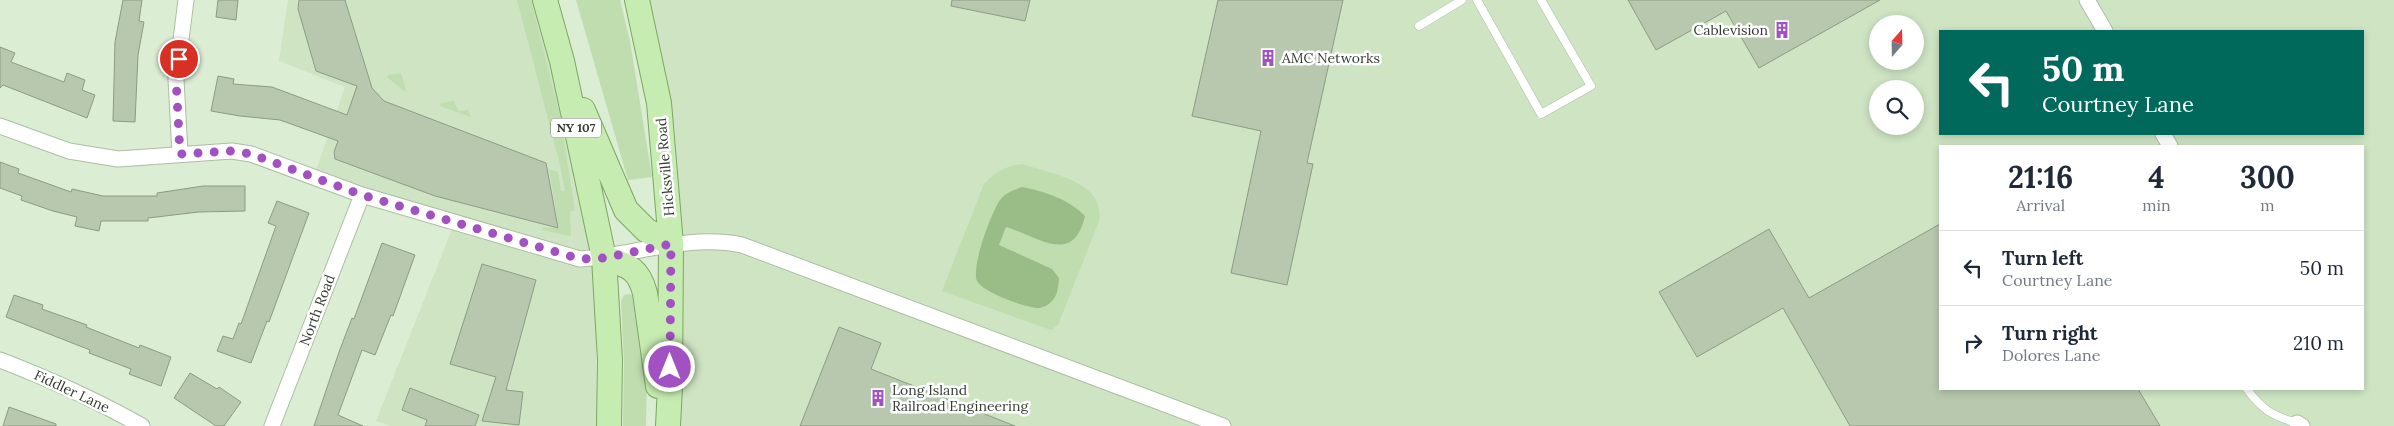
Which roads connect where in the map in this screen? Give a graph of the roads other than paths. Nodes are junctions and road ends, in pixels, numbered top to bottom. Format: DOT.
graph roads {
  1 [pos="186,0"];
  2 [pos="545,0"];
  3 [pos="555,0"];
  4 [pos="638,0"];
  5 [pos="1462,0"];
  6 [pos="1477,0"];
  7 [pos="1541,0"];
  8 [pos="2087,0"];
  9 [pos="1419,26"];
  10 [pos="2104,30"];
  11 [pos="562,61"];
  12 [pos="0,126"];
  13 [pos="180,154"];
  14 [pos="362,195"];
  15 [pos="671,244"];
  16 [pos="604,258"];
  17 [pos="0,360"];
  18 [pos="2248,390"];
  19 [pos="2300,425"];
  20 [pos="142,426"];
  21 [pos="272,426"];
  22 [pos="609,426"];
  23 [pos="664,426"];
  24 [pos="668,426"];
  25 [pos="1223,426"];
  1 -- 13 [label="street"];
  2 -- 11 [label="main road, NY 107"];
  3 -- 11 [label="street"];
  4 -- 15 [label="main road, Hicksville Road"];
  5 -- 9 [label="lane"];
  6 -- 7 [label="lane"];
  8 -- 10 [label="street"];
  11 -- 15 [label="main road"];
  11 -- 16 [label="main road, NY 107"];
  12 -- 13 [label="street"];
  13 -- 14 [label="street"];
  14 -- 16 [label="street"];
  14 -- 21 [label="street, North Road"];
  15 -- 16 [label="street"];
  15 -- 24 [label="main road, Hicksville Road"];
  15 -- 25 [label="street"];
  16 -- 22 [label="main road, NY 107"];
  16 -- 23 [label="main road"];
  17 -- 20 [label="street, Fiddler Lane"];
  18 -- 19 [label="lane"];
}
